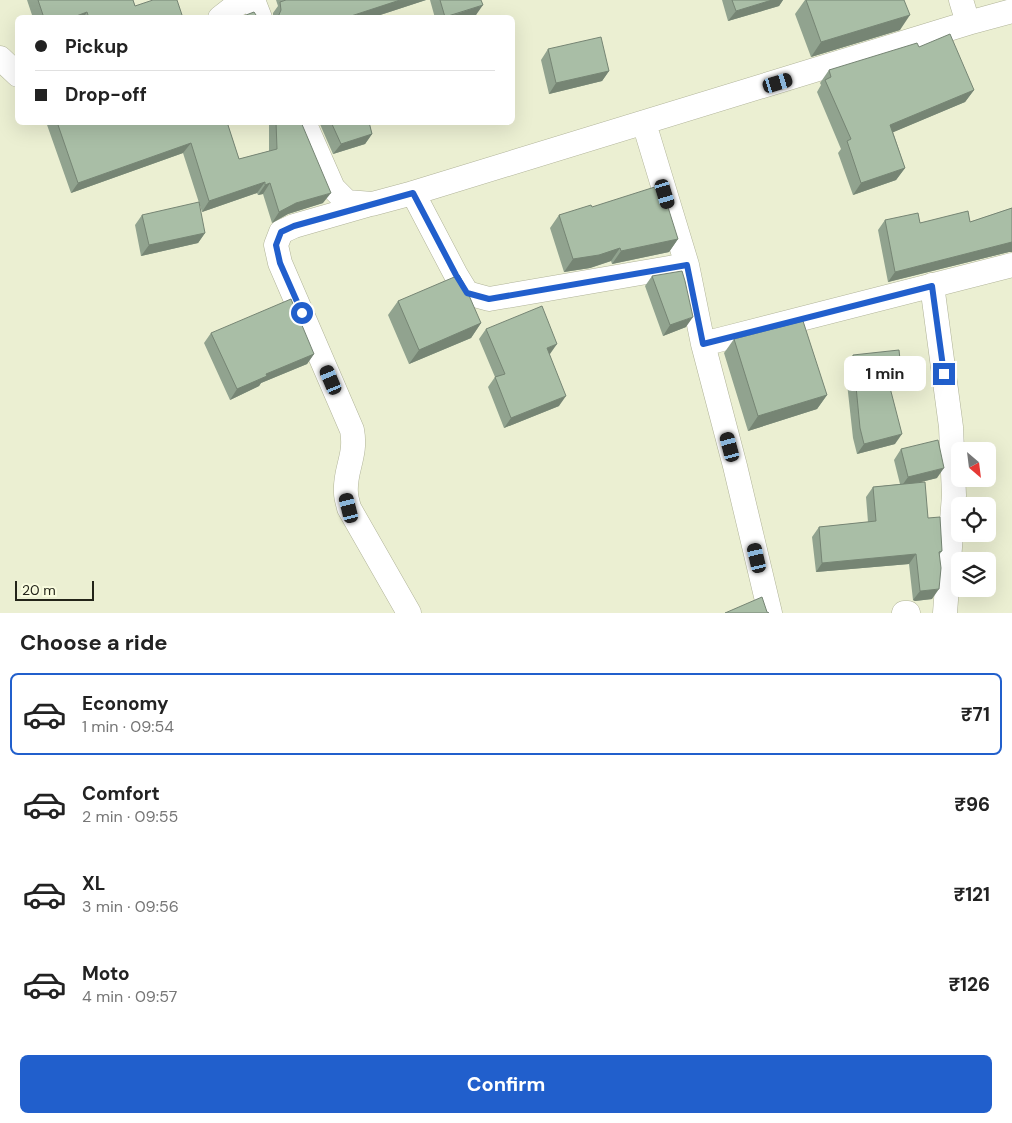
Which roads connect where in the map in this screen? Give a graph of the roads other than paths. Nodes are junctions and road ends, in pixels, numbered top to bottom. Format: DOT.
graph roads {
  1 [pos="243,0"];
  2 [pos="252,0"];
  3 [pos="961,0"];
  4 [pos="1012,11"];
  5 [pos="224,15"];
  6 [pos="259,15"];
  7 [pos="968,23"];
  8 [pos="0,58"];
  9 [pos="15,72"];
  10 [pos="644,123"];
  11 [pos="305,125"];
  12 [pos="413,193"];
  13 [pos="372,204"];
  14 [pos="687,265"];
  15 [pos="1012,265"];
  16 [pos="932,286"];
  17 [pos="703,344"];
  18 [pos="409,613"];
  19 [pos="770,613"];
  20 [pos="904,613"];
  21 [pos="908,613"];
  22 [pos="946,613"];
  1 -- 5 [label="street"];
  2 -- 6 [label="street"];
  3 -- 7 [label="street"];
  4 -- 7 [label="street"];
  7 -- 10 [label="street"];
  8 -- 9 [label="street"];
  10 -- 12 [label="street"];
  10 -- 14 [label="street"];
  11 -- 13 [label="street"];
  12 -- 13 [label="street"];
  12 -- 14 [label="street"];
  13 -- 18 [label="street"];
  14 -- 17 [label="street"];
  15 -- 16 [label="street"];
  16 -- 17 [label="street"];
  16 -- 22 [label="street"];
  17 -- 19 [label="street"];
  20 -- 21 [label="street"];
}
